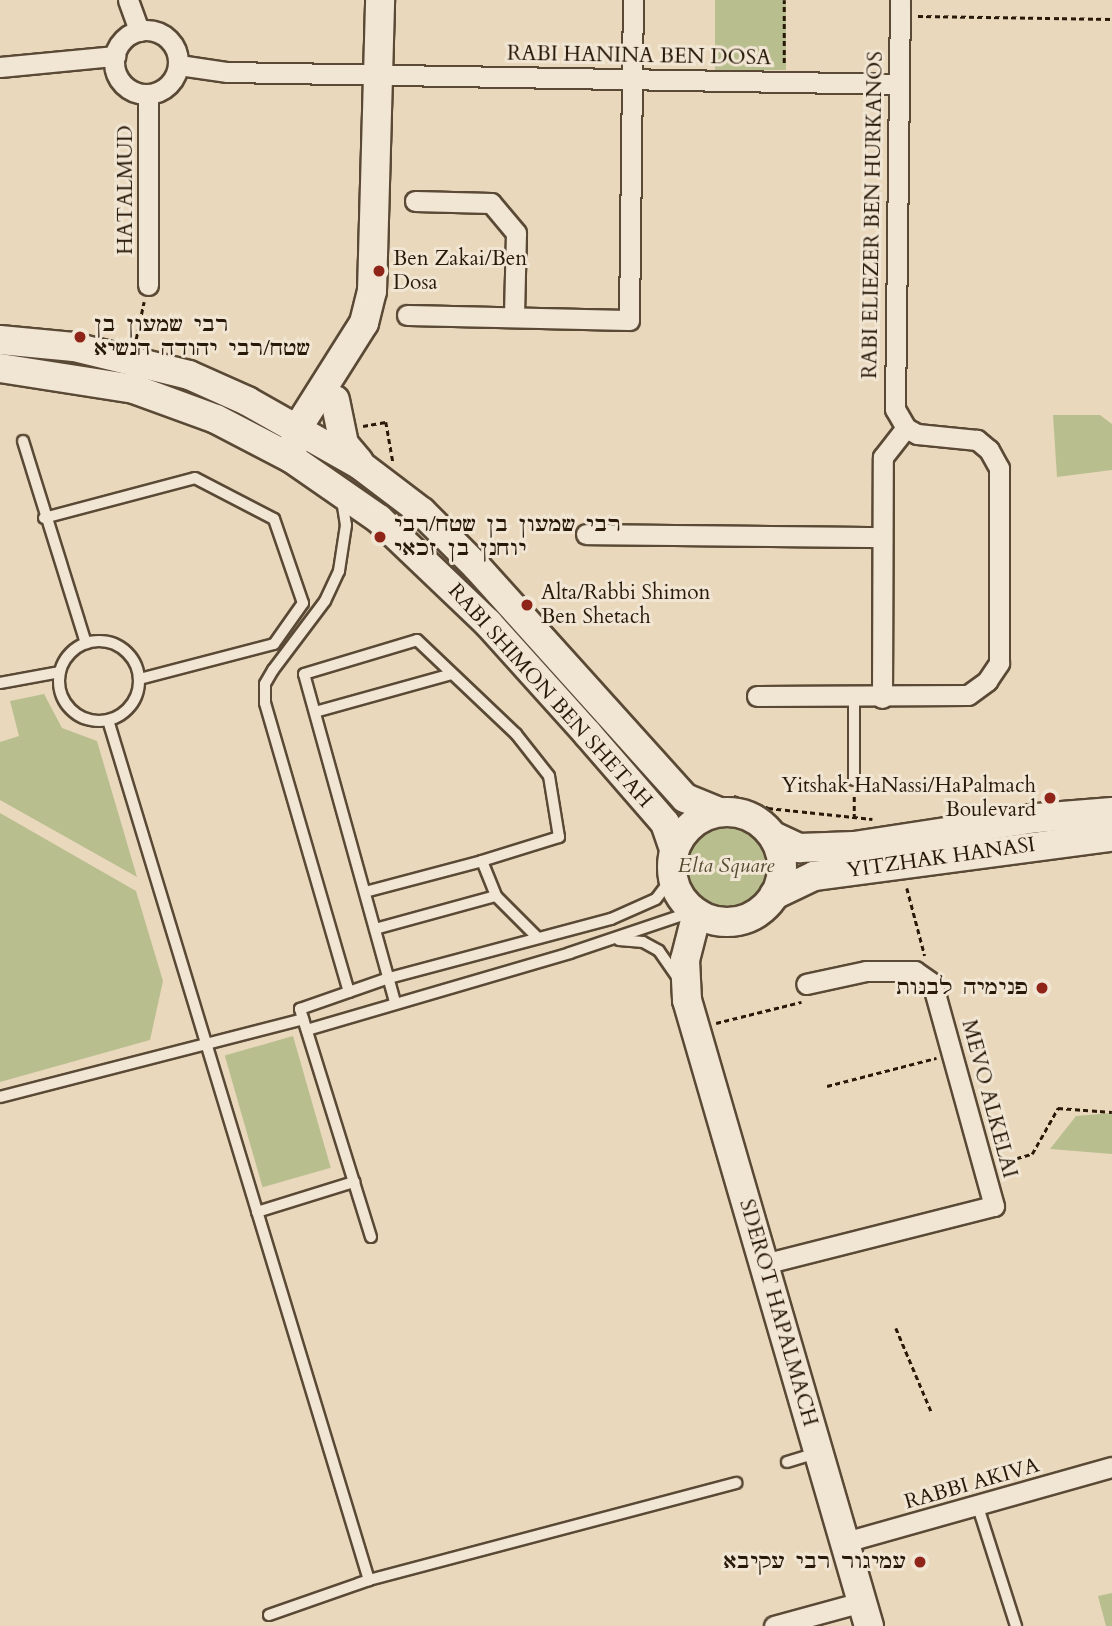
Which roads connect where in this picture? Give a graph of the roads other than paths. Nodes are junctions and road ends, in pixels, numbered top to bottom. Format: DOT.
graph roads {
  1 [pos="128,0"];
  2 [pos="380,0"];
  3 [pos="633,0"];
  4 [pos="900,8"];
  5 [pos="139,31"];
  6 [pos="114,56"];
  7 [pos="178,65"];
  8 [pos="0,67"];
  9 [pos="378,75"];
  10 [pos="633,79"];
  11 [pos="899,83"];
  12 [pos="148,95"];
  13 [pos="415,201"];
  14 [pos="148,285"];
  15 [pos="407,315"];
  16 [pos="514,317"];
  17 [pos="0,340"];
  18 [pos="0,368"];
  19 [pos="329,394"];
  20 [pos="247,401"];
  21 [pos="906,428"];
  22 [pos="316,432"];
  23 [pos="23,441"];
  24 [pos="291,458"];
  25 [pos="340,492"];
  26 [pos="44,518"];
  27 [pos="586,534"];
  28 [pos="881,537"];
  29 [pos="86,643"];
  30 [pos="60,672"];
  31 [pos="452,674"];
  32 [pos="140,679"];
  33 [pos="0,682"];
  34 [pos="757,696"];
  35 [pos="854,697"];
  36 [pos="882,698"];
  37 [pos="315,712"];
  38 [pos="108,720"];
  39 [pos="854,780"];
  40 [pos="726,804"];
  41 [pos="1112,811"];
  42 [pos="773,836"];
  43 [pos="1112,836"];
  44 [pos="674,849"];
  45 [pos="482,860"];
  46 [pos="672,878"];
  47 [pos="365,892"];
  48 [pos="496,895"];
  49 [pos="774,895"];
  50 [pos="704,915"];
  51 [pos="375,929"];
  52 [pos="538,938"];
  53 [pos="615,939"];
  54 [pos="388,978"];
  55 [pos="349,992"];
  56 [pos="805,992"];
  57 [pos="687,1000"];
  58 [pos="395,1002"];
  59 [pos="302,1014"];
  60 [pos="307,1030"];
  61 [pos="206,1042"];
  62 [pos="0,1097"];
  63 [pos="354,1182"];
  64 [pos="257,1212"];
  65 [pos="371,1237"];
  66 [pos="764,1264"];
  67 [pos="819,1452"];
  68 [pos="787,1462"];
  69 [pos="1112,1467"];
  70 [pos="736,1483"];
  71 [pos="978,1507"];
  72 [pos="845,1542"];
  73 [pos="369,1580"];
  74 [pos="866,1614"];
  75 [pos="270,1615"];
  76 [pos="774,1626"];
  77 [pos="1016,1626"];
  1 -- 5 [label="street"];
  2 -- 9 [label="street"];
  3 -- 10 [label="street"];
  4 -- 11 [label="street, RABI ELIEZER BEN HURKANOS"];
  5 -- 6 [label="street"];
  5 -- 7 [label="street"];
  6 -- 8 [label="street"];
  6 -- 12 [label="street, HATALMUD"];
  7 -- 9 [label="street, RABI HANINA BEN DOSA"];
  7 -- 12 [label="street"];
  9 -- 10 [label="street, RABI HANINA BEN DOSA"];
  9 -- 19 [label="street"];
  10 -- 11 [label="street, RABI HANINA BEN DOSA"];
  10 -- 16 [label="street"];
  11 -- 21 [label="street, RABI ELIEZER BEN HURKANOS"];
  12 -- 14 [label="street, HATALMUD"];
  13 -- 16 [label="street"];
  15 -- 16 [label="street"];
  17 -- 20 [label="street"];
  18 -- 24 [label="street, RABI SHIMON BEN SHETAH"];
  19 -- 20 [label="street"];
  19 -- 22 [label="street"];
  19 -- 22 [label="street"];
  20 -- 22 [label="street"];
  21 -- 28 [label="street"];
  21 -- 36 [label="street"];
  22 -- 24 [label="street"];
  22 -- 40 [label="street, RABI SHIMON BEN SHETAH"];
  23 -- 26 [label="lane"];
  24 -- 25 [label="street, RABI SHIMON BEN SHETAH"];
  25 -- 44 [label="street, RABI SHIMON BEN SHETAH"];
  25 -- 55 [label="lane"];
  26 -- 29 [label="lane"];
  26 -- 32 [label="lane"];
  27 -- 28 [label="street"];
  28 -- 36 [label="street"];
  29 -- 30 [label="lane"];
  29 -- 32 [label="lane"];
  30 -- 33 [label="lane"];
  30 -- 38 [label="lane"];
  31 -- 37 [label="lane"];
  31 -- 37 [label="lane"];
  31 -- 45 [label="lane"];
  32 -- 38 [label="lane"];
  34 -- 35 [label="street"];
  35 -- 36 [label="street"];
  35 -- 39 [label="lane"];
  37 -- 47 [label="lane"];
  38 -- 61 [label="lane"];
  40 -- 42 [label="street"];
  40 -- 44 [label="street"];
  41 -- 42 [label="street, YITZHAK HANASI"];
  42 -- 49 [label="street"];
  43 -- 49 [label="street, YITZHAK HANASI"];
  44 -- 46 [label="street"];
  45 -- 47 [label="lane"];
  45 -- 48 [label="lane"];
  46 -- 50 [label="street"];
  46 -- 52 [label="lane"];
  47 -- 51 [label="lane"];
  48 -- 51 [label="lane"];
  48 -- 52 [label="lane"];
  49 -- 50 [label="street"];
  50 -- 53 [label="lane"];
  50 -- 57 [label="street, SDEROT HAPALMACH"];
  51 -- 54 [label="lane"];
  52 -- 54 [label="lane"];
  53 -- 57 [label="lane"];
  53 -- 58 [label="lane"];
  54 -- 55 [label="lane"];
  54 -- 58 [label="lane"];
  55 -- 59 [label="lane"];
  56 -- 66 [label="street, MEVO ALKELAI"];
  57 -- 66 [label="street, SDEROT HAPALMACH"];
  58 -- 60 [label="lane"];
  59 -- 60 [label="lane"];
  59 -- 61 [label="lane"];
  60 -- 63 [label="lane"];
  61 -- 62 [label="lane"];
  61 -- 64 [label="lane"];
  63 -- 64 [label="lane"];
  63 -- 65 [label="lane"];
  64 -- 73 [label="lane"];
  66 -- 67 [label="street, SDEROT HAPALMACH"];
  67 -- 68 [label="lane"];
  67 -- 72 [label="street, SDEROT HAPALMACH"];
  69 -- 71 [label="street, RABBI AKIVA"];
  70 -- 73 [label="lane"];
  71 -- 72 [label="street, RABBI AKIVA"];
  71 -- 77 [label="lane"];
  72 -- 74 [label="street, SDEROT HAPALMACH"];
  73 -- 75 [label="lane"];
  74 -- 76 [label="street"];
}
